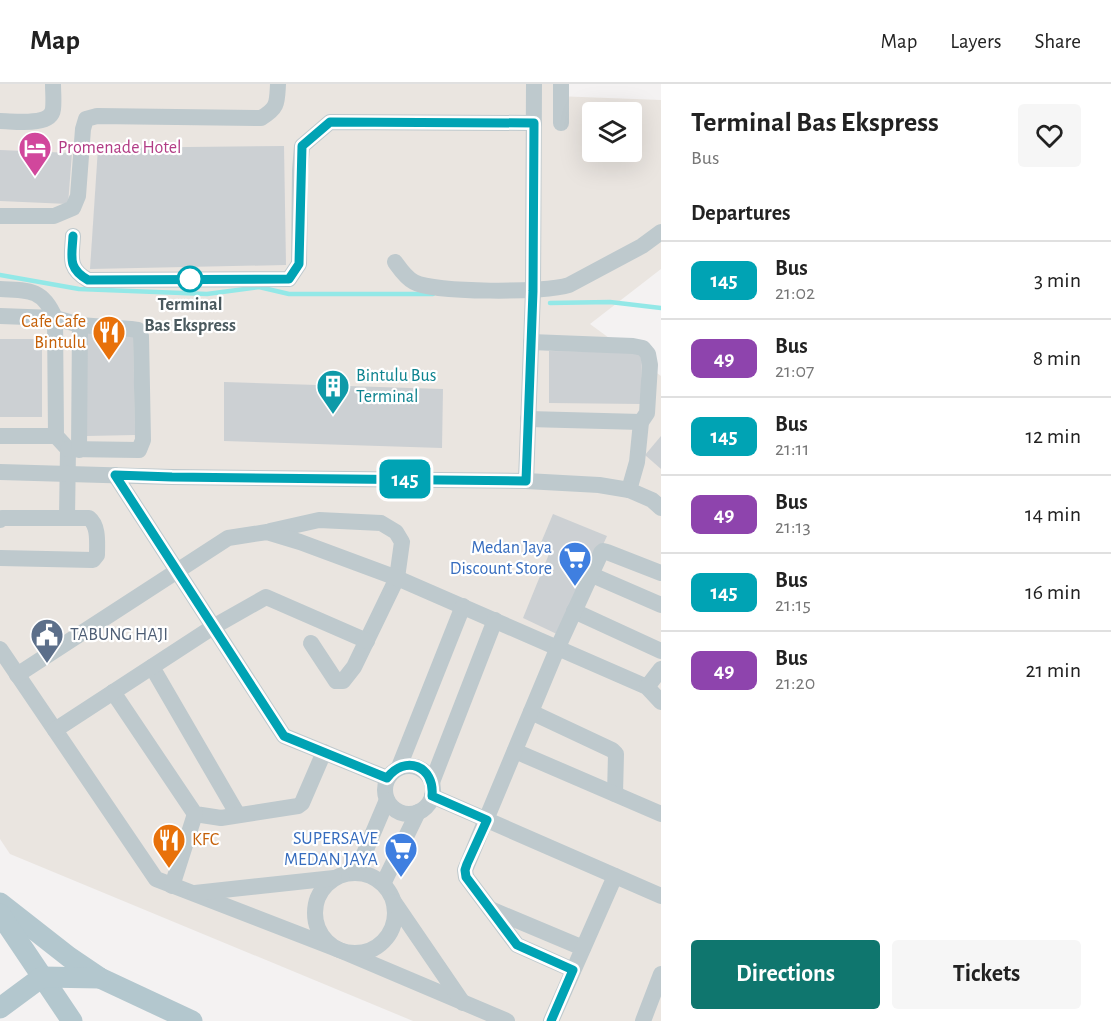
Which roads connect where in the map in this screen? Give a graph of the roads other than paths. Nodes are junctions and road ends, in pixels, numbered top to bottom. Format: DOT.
graph roads {
  1 [pos="53,84"];
  2 [pos="278,84"];
  3 [pos="534,84"];
  4 [pos="561,84"];
  5 [pos="0,121"];
  6 [pos="534,123"];
  7 [pos="561,123"];
  8 [pos="0,216"];
  9 [pos="661,232"];
  10 [pos="73,236"];
  11 [pos="395,262"];
  12 [pos="0,289"];
  13 [pos="533,291"];
  14 [pos="0,316"];
  15 [pos="55,318"];
  16 [pos="80,326"];
  17 [pos="531,342"];
  18 [pos="528,419"];
  19 [pos="641,422"];
  20 [pos="0,436"];
  21 [pos="56,436"];
  22 [pos="74,450"];
  23 [pos="0,472"];
  24 [pos="67,473"];
  25 [pos="115,475"];
  26 [pos="526,481"];
  27 [pos="629,489"];
  28 [pos="661,508"];
  29 [pos="67,518"];
  30 [pos="0,520"];
  31 [pos="267,532"];
  32 [pos="0,558"];
  33 [pos="176,571"];
  34 [pos="661,573"];
  35 [pos="592,575"];
  36 [pos="397,578"];
  37 [pos="661,604"];
  38 [pos="463,606"];
  39 [pos="574,611"];
  40 [pos="495,620"];
  41 [pos="213,627"];
  42 [pos="367,641"];
  43 [pos="311,643"];
  44 [pos="558,647"];
  45 [pos="0,649"];
  46 [pos="661,651"];
  47 [pos="152,666"];
  48 [pos="661,669"];
  49 [pos="17,675"];
  50 [pos="647,687"];
  51 [pos="113,692"];
  52 [pos="661,702"];
  53 [pos="531,712"];
  54 [pos="55,730"];
  55 [pos="515,751"];
  56 [pos="324,752"];
  57 [pos="393,773"];
  58 [pos="432,789"];
  59 [pos="615,794"];
  60 [pos="387,800"];
  61 [pos="418,812"];
  62 [pos="195,814"];
  63 [pos="661,814"];
  64 [pos="238,815"];
  65 [pos="487,820"];
  66 [pos="356,873"];
  67 [pos="615,876"];
  68 [pos="334,878"];
  69 [pos="383,884"];
  70 [pos="172,886"];
  71 [pos="191,893"];
  72 [pos="661,896"];
  73 [pos="393,902"];
  74 [pos="0,903"];
  75 [pos="489,909"];
  76 [pos="0,914"];
  77 [pos="583,948"];
  78 [pos="337,949"];
  79 [pos="573,970"];
  80 [pos="661,974"];
  81 [pos="42,977"];
  82 [pos="100,978"];
  83 [pos="464,1003"];
  84 [pos="4,1009"];
  85 [pos="72,1021"];
  86 [pos="192,1021"];
  87 [pos="507,1021"];
  88 [pos="551,1021"];
  89 [pos="643,1021"];
  1 -- 5 [label="street"];
  2 -- 8 [label="street"];
  3 -- 6 [label="street"];
  4 -- 7 [label="street"];
  6 -- 10 [label="street"];
  6 -- 13 [label="street"];
  9 -- 13 [label="street"];
  11 -- 13 [label="street"];
  12 -- 15 [label="street"];
  13 -- 17 [label="street"];
  14 -- 15 [label="street"];
  15 -- 16 [label="street"];
  15 -- 21 [label="street"];
  16 -- 22 [label="street"];
  16 -- 22 [label="street"];
  17 -- 18 [label="street"];
  17 -- 19 [label="street"];
  18 -- 19 [label="street"];
  18 -- 26 [label="street"];
  19 -- 27 [label="street"];
  20 -- 21 [label="street"];
  21 -- 22 [label="street"];
  22 -- 24 [label="street"];
  23 -- 24 [label="street"];
  24 -- 25 [label="street"];
  24 -- 29 [label="street"];
  25 -- 26 [label="street"];
  25 -- 33 [label="street"];
  26 -- 27 [label="street"];
  27 -- 28 [label="street"];
  29 -- 30 [label="street"];
  29 -- 32 [label="street"];
  31 -- 33 [label="street"];
  31 -- 36 [label="street"];
  31 -- 36 [label="street"];
  33 -- 41 [label="street"];
  33 -- 49 [label="street"];
  34 -- 35 [label="street"];
  35 -- 37 [label="street"];
  35 -- 39 [label="street"];
  36 -- 38 [label="street"];
  36 -- 42 [label="street"];
  38 -- 40 [label="street"];
  38 -- 57 [label="street"];
  39 -- 44 [label="street"];
  39 -- 46 [label="street"];
  40 -- 44 [label="street"];
  40 -- 58 [label="street"];
  41 -- 42 [label="street"];
  41 -- 47 [label="street"];
  41 -- 56 [label="street"];
  42 -- 43 [label="street"];
  44 -- 50 [label="street"];
  44 -- 53 [label="street"];
  45 -- 49 [label="street"];
  47 -- 51 [label="street"];
  47 -- 64 [label="street"];
  48 -- 50 [label="street"];
  49 -- 54 [label="street"];
  50 -- 52 [label="street"];
  51 -- 54 [label="street"];
  51 -- 62 [label="street"];
  53 -- 55 [label="street"];
  53 -- 59 [label="street"];
  54 -- 70 [label="street"];
  55 -- 59 [label="street"];
  55 -- 65 [label="street"];
  56 -- 57 [label="street"];
  56 -- 64 [label="street"];
  57 -- 58 [label="street"];
  57 -- 60 [label="street"];
  58 -- 61 [label="street"];
  58 -- 65 [label="street"];
  59 -- 63 [label="street"];
  60 -- 61 [label="street"];
  60 -- 66 [label="street"];
  61 -- 69 [label="street"];
  62 -- 64 [label="street"];
  62 -- 70 [label="street"];
  65 -- 67 [label="street"];
  65 -- 75 [label="street"];
  66 -- 68 [label="street"];
  66 -- 69 [label="street"];
  67 -- 72 [label="street"];
  67 -- 77 [label="street"];
  68 -- 71 [label="street"];
  68 -- 78 [label="street"];
  69 -- 73 [label="street"];
  70 -- 71 [label="street"];
  71 -- 78 [label="street"];
  73 -- 78 [label="street"];
  73 -- 83 [label="street"];
  74 -- 82 [label="main road"];
  75 -- 77 [label="street"];
  75 -- 79 [label="street"];
  76 -- 81 [label="main road"];
  77 -- 79 [label="street"];
  78 -- 83 [label="street"];
  79 -- 88 [label="street"];
  80 -- 89 [label="street"];
  81 -- 82 [label="main road"];
  81 -- 84 [label="main road"];
  81 -- 85 [label="main road"];
  82 -- 86 [label="main road"];
  83 -- 87 [label="street"];
}
